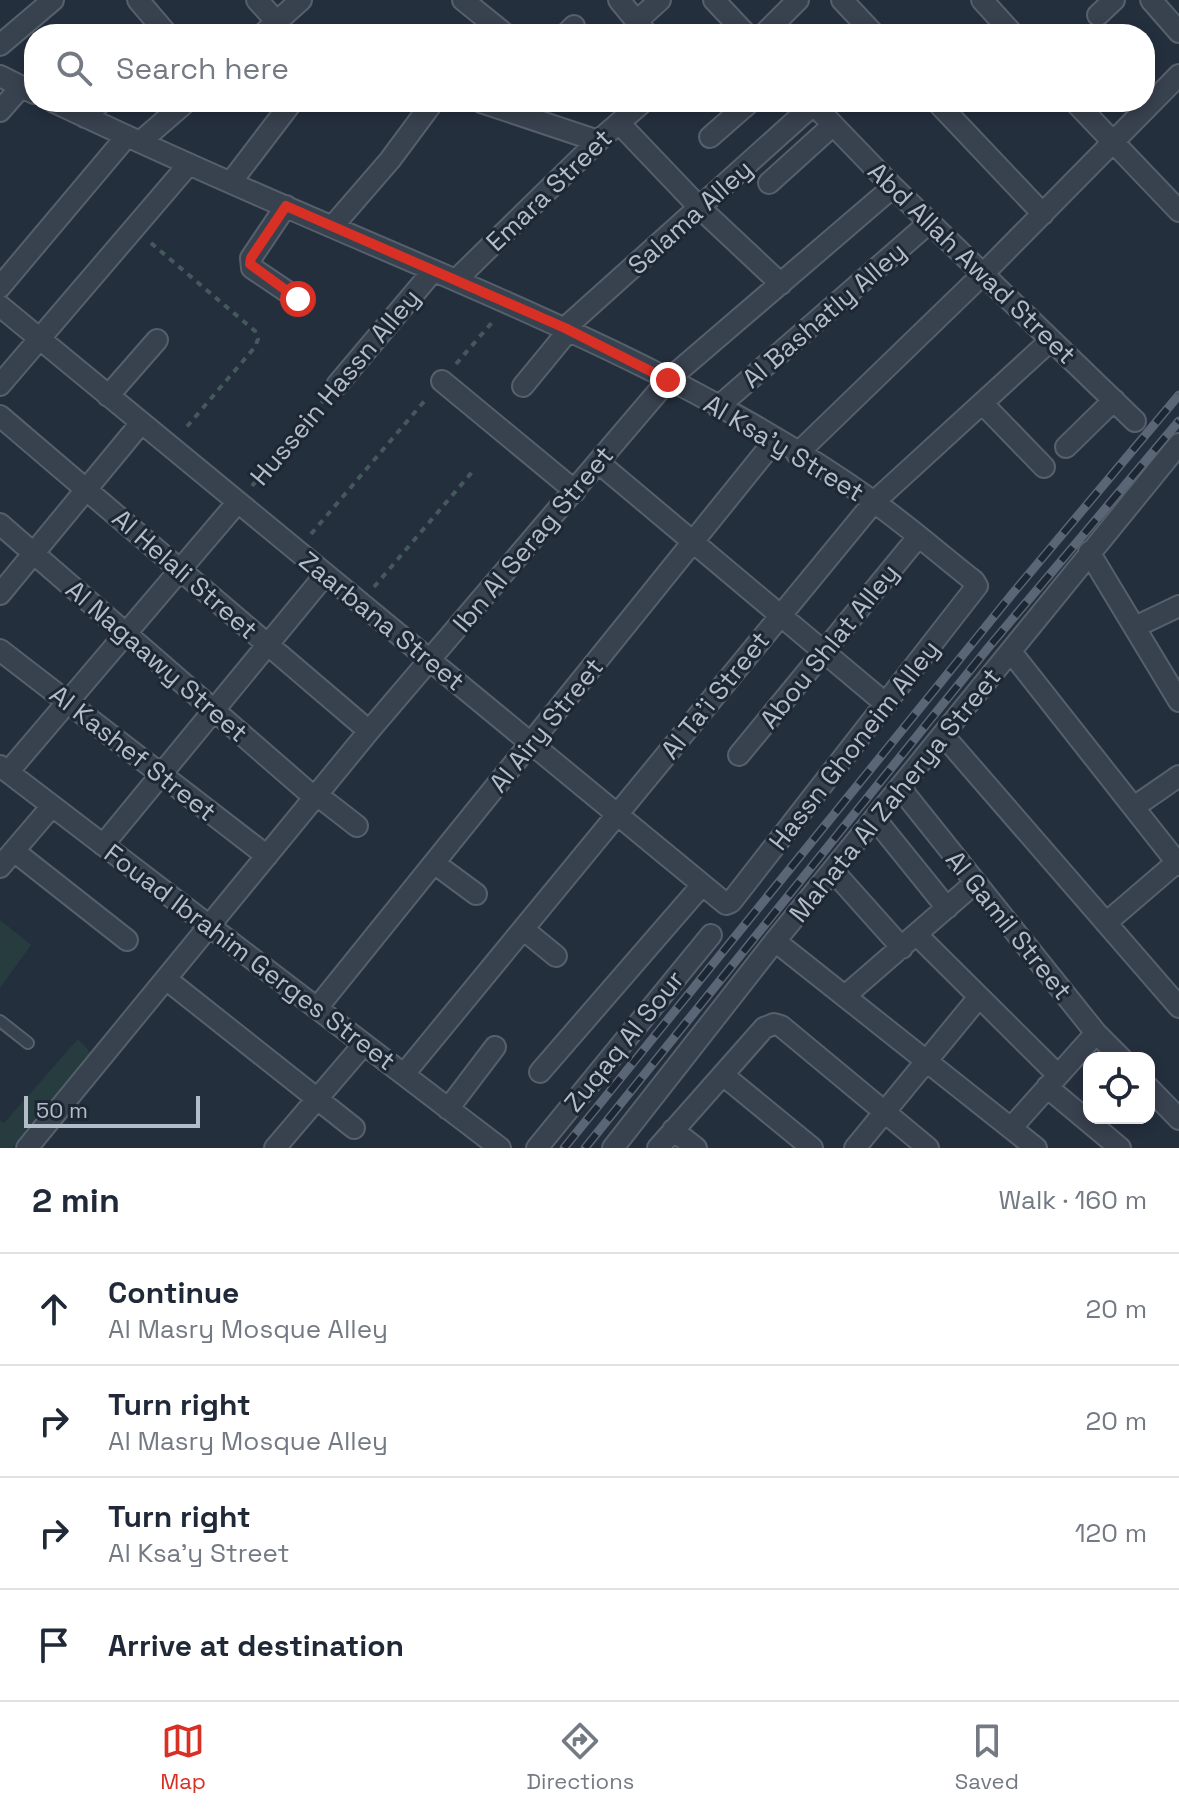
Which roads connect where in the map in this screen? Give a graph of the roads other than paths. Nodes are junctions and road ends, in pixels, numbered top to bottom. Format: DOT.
graph roads {
  1 [pos="53,0"];
  2 [pos="138,0"];
  3 [pos="257,0"];
  4 [pos="301,0"];
  5 [pos="463,0"];
  6 [pos="619,0"];
  7 [pos="660,0"];
  8 [pos="714,0"];
  9 [pos="798,0"];
  10 [pos="842,0"];
  11 [pos="1114,0"];
  12 [pos="1151,0"];
  13 [pos="989,2"];
  14 [pos="1098,15"];
  15 [pos="25,24"];
  16 [pos="158,24"];
  17 [pos="268,24"];
  18 [pos="277,24"];
  19 [pos="493,24"];
  20 [pos="639,24"];
  21 [pos="645,24"];
  22 [pos="730,24"];
  23 [pos="774,24"];
  24 [pos="865,24"];
  25 [pos="1006,24"];
  26 [pos="24,25"];
  27 [pos="1179,32"];
  28 [pos="0,45"];
  29 [pos="0,76"];
  30 [pos="1177,81"];
  31 [pos="24,88"];
  32 [pos="24,92"];
  33 [pos="1155,102"];
  34 [pos="0,111"];
  35 [pos="75,112"];
  36 [pos="90,112"];
  37 [pos="172,112"];
  38 [pos="284,112"];
  39 [pos="426,112"];
  40 [pos="515,112"];
  41 [pos="632,112"];
  42 [pos="739,112"];
  43 [pos="802,112"];
  44 [pos="820,112"];
  45 [pos="946,112"];
  46 [pos="1084,112"];
  47 [pos="1144,112"];
  48 [pos="85,117"];
  49 [pos="619,123"];
  50 [pos="832,126"];
  51 [pos="710,137"];
  52 [pos="134,139"];
  53 [pos="598,141"];
  54 [pos="1112,142"];
  55 [pos="189,164"];
  56 [pos="231,182"];
  57 [pos="769,183"];
  58 [pos="893,187"];
  59 [pos="286,206"];
  60 [pos="700,208"];
  61 [pos="1179,211"];
  62 [pos="1043,214"];
  63 [pos="930,222"];
  64 [pos="332,227"];
  65 [pos="433,271"];
  66 [pos="983,274"];
  67 [pos="456,280"];
  68 [pos="781,284"];
  69 [pos="0,287"];
  70 [pos="298,299"];
  71 [pos="0,306"];
  72 [pos="567,329"];
  73 [pos="39,340"];
  74 [pos="157,340"];
  75 [pos="1051,340"];
  76 [pos="668,380"];
  77 [pos="442,381"];
  78 [pos="0,385"];
  79 [pos="337,385"];
  80 [pos="523,386"];
  81 [pos="108,396"];
  82 [pos="1114,400"];
  83 [pos="982,403"];
  84 [pos="718,407"];
  85 [pos="0,416"];
  86 [pos="1135,421"];
  87 [pos="141,423"];
  88 [pos="775,440"];
  89 [pos="1179,444"];
  90 [pos="1066,447"];
  91 [pos="797,454"];
  92 [pos="599,463"];
  93 [pos="1044,467"];
  94 [pos="86,489"];
  95 [pos="575,491"];
  96 [pos="874,502"];
  97 [pos="237,503"];
  98 [pos="0,524"];
  99 [pos="918,537"];
  100 [pos="693,543"];
  101 [pos="1089,552"];
  102 [pos="34,553"];
  103 [pos="180,570"];
  104 [pos="325,575"];
  105 [pos="974,581"];
  106 [pos="0,594"];
  107 [pos="1179,606"];
  108 [pos="780,616"];
  109 [pos="1135,627"];
  110 [pos="126,634"];
  111 [pos="268,645"];
  112 [pos="0,650"];
  113 [pos="1011,652"];
  114 [pos="823,653"];
  115 [pos="430,661"];
  116 [pos="1176,690"];
  117 [pos="68,702"];
  118 [pos="886,704"];
  119 [pos="213,712"];
  120 [pos="369,731"];
  121 [pos="944,736"];
  122 [pos="530,744"];
  123 [pos="739,755"];
  124 [pos="4,769"];
  125 [pos="162,774"];
  126 [pos="1179,776"];
  127 [pos="901,789"];
  128 [pos="316,796"];
  129 [pos="52,806"];
  130 [pos="1134,807"];
  131 [pos="617,815"];
  132 [pos="876,820"];
  133 [pos="357,826"];
  134 [pos="103,845"];
  135 [pos="14,851"];
  136 [pos="267,856"];
  137 [pos="434,863"];
  138 [pos="1178,863"];
  139 [pos="0,867"];
  140 [pos="834,872"];
  141 [pos="975,883"];
  142 [pos="702,885"];
  143 [pos="476,894"];
  144 [pos="724,903"];
  145 [pos="947,908"];
  146 [pos="1106,923"];
  147 [pos="209,926"];
  148 [pos="523,929"];
  149 [pos="711,935"];
  150 [pos="127,940"];
  151 [pos="775,941"];
  152 [pos="909,942"];
  153 [pos="556,956"];
  154 [pos="166,979"];
  155 [pos="845,996"];
  156 [pos="979,997"];
  157 [pos="1179,1007"];
  158 [pos="317,1008"];
  159 [pos="0,1021"];
  160 [pos="1096,1033"];
  161 [pos="28,1043"];
  162 [pos="364,1044"];
  163 [pos="495,1047"];
  164 [pos="1115,1052"];
  165 [pos="927,1062"];
  166 [pos="540,1072"];
  167 [pos="404,1074"];
  168 [pos="723,1075"];
  169 [pos="1053,1081"];
  170 [pos="1155,1094"];
  171 [pos="318,1097"];
  172 [pos="448,1109"];
  173 [pos="885,1112"];
  174 [pos="1179,1119"];
  175 [pos="354,1128"];
  176 [pos="1011,1128"];
  177 [pos="673,1130"];
  178 [pos="27,1148"];
  179 [pos="275,1148"];
  180 [pos="500,1148"];
  181 [pos="537,1148"];
  182 [pos="613,1148"];
  183 [pos="658,1148"];
  184 [pos="696,1148"];
  185 [pos="812,1148"];
  186 [pos="855,1148"];
  187 [pos="928,1148"];
  188 [pos="1036,1148"];
  189 [pos="1120,1148"];
  1 -- 15 [label="street"];
  2 -- 16 [label="street"];
  3 -- 17 [label="street"];
  4 -- 18 [label="street"];
  5 -- 19 [label="street"];
  6 -- 20 [label="street"];
  7 -- 21 [label="street"];
  8 -- 22 [label="street"];
  9 -- 23 [label="street"];
  10 -- 24 [label="street"];
  11 -- 14 [label="street"];
  12 -- 27 [label="street"];
  13 -- 25 [label="street"];
  26 -- 28 [label="street"];
  29 -- 31 [label="street"];
  30 -- 33 [label="street"];
  32 -- 34 [label="street"];
  35 -- 48 [label="street, Al Ksa'y Street"];
  36 -- 48 [label="street"];
  37 -- 52 [label="street"];
  38 -- 56 [label="street"];
  39 -- 64 [label="street"];
  40 -- 53 [label="street"];
  41 -- 49 [label="street, Emara Street"];
  42 -- 51 [label="street"];
  43 -- 60 [label="street, Salama Alley"];
  44 -- 50 [label="street, Abd Allah Awad Street"];
  45 -- 62 [label="street"];
  46 -- 54 [label="street"];
  47 -- 54 [label="street"];
  48 -- 52 [label="street, Al Ksa'y Street"];
  49 -- 53 [label="street, Emara Street"];
  49 -- 60 [label="street"];
  50 -- 57 [label="street"];
  50 -- 58 [label="street, Abd Allah Awad Street"];
  52 -- 55 [label="street, Al Ksa'y Street"];
  52 -- 69 [label="street"];
  53 -- 67 [label="street, Emara Street"];
  54 -- 61 [label="street"];
  54 -- 62 [label="street"];
  55 -- 56 [label="street, Al Ksa'y Street"];
  55 -- 73 [label="street"];
  56 -- 59 [label="street, Al Ksa'y Street"];
  58 -- 63 [label="street, Abd Allah Awad Street"];
  58 -- 68 [label="street, Ibn Al Serag Street"];
  59 -- 64 [label="street, Al Ksa'y Street"];
  59 -- 70 [label="street"];
  60 -- 68 [label="street"];
  60 -- 72 [label="street, Salama Alley"];
  62 -- 66 [label="street"];
  63 -- 66 [label="street, Abd Allah Awad Street"];
  63 -- 84 [label="street, Al Bashatly Alley"];
  64 -- 65 [label="street, Al Ksa'y Street"];
  65 -- 67 [label="street, Al Ksa'y Street"];
  65 -- 79 [label="street, Hussein Hassn Alley"];
  66 -- 75 [label="street, Abd Allah Awad Street"];
  66 -- 91 [label="street"];
  67 -- 72 [label="street, Al Ksa'y Street"];
  68 -- 76 [label="street, Ibn Al Serag Street"];
  71 -- 73 [label="street, Zaarbana Street"];
  72 -- 76 [label="street, Al Ksa'y Street"];
  72 -- 80 [label="street, Salama Alley"];
  73 -- 78 [label="street"];
  73 -- 81 [label="street, Zaarbana Street"];
  74 -- 81 [label="street"];
  75 -- 82 [label="street, Abd Allah Awad Street"];
  75 -- 83 [label="street, Al Ta'i Street"];
  76 -- 84 [label="street, Al Ksa'y Street"];
  76 -- 92 [label="street, Ibn Al Serag Street"];
  77 -- 95 [label="street"];
  81 -- 87 [label="street, Zaarbana Street"];
  82 -- 86 [label="street, Abd Allah Awad Street"];
  82 -- 90 [label="street"];
  83 -- 93 [label="street"];
  83 -- 96 [label="street, Al Ta'i Street"];
  84 -- 88 [label="street, Al Ksa'y Street"];
  85 -- 94 [label="street, Al Helali Street"];
  87 -- 94 [label="street"];
  87 -- 97 [label="street, Zaarbana Street"];
  88 -- 91 [label="street, Al Ksa'y Street"];
  88 -- 100 [label="street, Al Airy Street"];
  89 -- 101 [label="street, Mahata Al Zaherya Street"];
  91 -- 96 [label="street, Al Ksa'y Street"];
  92 -- 95 [label="street, Ibn Al Serag Street"];
  92 -- 100 [label="street"];
  94 -- 102 [label="street"];
  94 -- 103 [label="street, Al Helali Street"];
  95 -- 115 [label="street, Ibn Al Serag Street"];
  96 -- 99 [label="street, Al Ksa'y Street"];
  96 -- 108 [label="street, Al Ta'i Street"];
  97 -- 103 [label="street"];
  97 -- 104 [label="street, Zaarbana Street"];
  98 -- 102 [label="street, Al Nagaawy Street"];
  99 -- 105 [label="street, Al Ksa'y Street"];
  99 -- 114 [label="street, Abou Shlat Alley"];
  100 -- 108 [label="street"];
  100 -- 122 [label="street, Al Airy Street"];
  101 -- 109 [label="street"];
  101 -- 113 [label="street, Mahata Al Zaherya Street"];
  102 -- 106 [label="street"];
  102 -- 110 [label="street, Al Nagaawy Street"];
  103 -- 110 [label="street"];
  103 -- 111 [label="street, Al Helali Street"];
  104 -- 111 [label="street"];
  104 -- 115 [label="street, Zaarbana Street"];
  105 -- 118 [label="street, Hassn Ghoneim Alley"];
  107 -- 109 [label="street"];
  108 -- 114 [label="street"];
  108 -- 131 [label="street, Al Ta'i Street"];
  109 -- 116 [label="street"];
  110 -- 117 [label="street"];
  110 -- 119 [label="street, Al Nagaawy Street"];
  111 -- 119 [label="street"];
  111 -- 120 [label="street, Al Helali Street"];
  112 -- 117 [label="street, Al Kashef Street"];
  113 -- 121 [label="street, Mahata Al Zaherya Street"];
  113 -- 130 [label="street"];
  114 -- 118 [label="street"];
  114 -- 123 [label="street, Abou Shlat Alley"];
  115 -- 120 [label="street, Ibn Al Serag Street"];
  115 -- 122 [label="street, Zaarbana Street"];
  117 -- 124 [label="street"];
  117 -- 125 [label="street, Al Kashef Street"];
  118 -- 144 [label="street, Hassn Ghoneim Alley"];
  119 -- 125 [label="street"];
  119 -- 128 [label="street, Al Nagaawy Street"];
  120 -- 128 [label="street, Ibn Al Serag Street"];
  121 -- 127 [label="street, Mahata Al Zaherya Street"];
  121 -- 146 [label="street"];
  122 -- 131 [label="street, Zaarbana Street"];
  122 -- 137 [label="street, Al Airy Street"];
  124 -- 129 [label="street, Fouad Ibrahim Gerges Street"];
  125 -- 134 [label="street"];
  125 -- 136 [label="street, Al Kashef Street"];
  126 -- 130 [label="street"];
  127 -- 132 [label="street, Mahata Al Zaherya Street"];
  127 -- 141 [label="street, Al Gamil Street"];
  128 -- 133 [label="street, Al Nagaawy Street"];
  128 -- 136 [label="street, Ibn Al Serag Street"];
  129 -- 134 [label="street, Fouad Ibrahim Gerges Street"];
  129 -- 135 [label="street"];
  130 -- 138 [label="street"];
  131 -- 142 [label="street, Zaarbana Street"];
  131 -- 148 [label="street, Al Ta'i Street"];
  132 -- 140 [label="street, Mahata Al Zaherya Street"];
  132 -- 145 [label="street"];
  134 -- 147 [label="street, Fouad Ibrahim Gerges Street"];
  135 -- 139 [label="street"];
  135 -- 150 [label="street"];
  136 -- 147 [label="street, Ibn Al Serag Street"];
  137 -- 143 [label="street"];
  137 -- 158 [label="street, Al Airy Street"];
  138 -- 146 [label="street"];
  140 -- 151 [label="street, Mahata Al Zaherya Street"];
  140 -- 152 [label="street"];
  141 -- 145 [label="street"];
  141 -- 160 [label="street, Al Gamil Street"];
  142 -- 144 [label="street, Zaarbana Street"];
  142 -- 166 [label="street"];
  145 -- 152 [label="street"];
  146 -- 157 [label="street"];
  147 -- 154 [label="street, Ibn Al Serag Street"];
  147 -- 158 [label="street, Fouad Ibrahim Gerges Street"];
  148 -- 153 [label="street"];
  148 -- 167 [label="street, Al Ta'i Street"];
  149 -- 181 [label="street, Zuqaq Al Sour"];
  151 -- 155 [label="street"];
  151 -- 182 [label="street, Mahata Al Zaherya Street"];
  152 -- 155 [label="street"];
  152 -- 156 [label="street"];
  154 -- 171 [label="street"];
  154 -- 178 [label="street, Ibn Al Serag Street"];
  155 -- 165 [label="street"];
  156 -- 165 [label="street"];
  156 -- 169 [label="street"];
  158 -- 162 [label="street, Fouad Ibrahim Gerges Street"];
  159 -- 161 [label="lane"];
  160 -- 164 [label="street, Al Gamil Street"];
  160 -- 169 [label="street"];
  162 -- 167 [label="street, Fouad Ibrahim Gerges Street"];
  162 -- 171 [label="street"];
  163 -- 172 [label="street"];
  165 -- 173 [label="street"];
  165 -- 176 [label="street"];
  167 -- 172 [label="street, Fouad Ibrahim Gerges Street"];
  168 -- 173 [label="street"];
  168 -- 177 [label="street"];
  168 -- 185 [label="street"];
  169 -- 176 [label="street"];
  169 -- 189 [label="street"];
  170 -- 174 [label="street"];
  171 -- 175 [label="street"];
  171 -- 179 [label="street"];
  172 -- 180 [label="street, Fouad Ibrahim Gerges Street"];
  173 -- 186 [label="street"];
  173 -- 187 [label="street"];
  176 -- 188 [label="street"];
  177 -- 183 [label="street"];
  177 -- 184 [label="street"];
}
